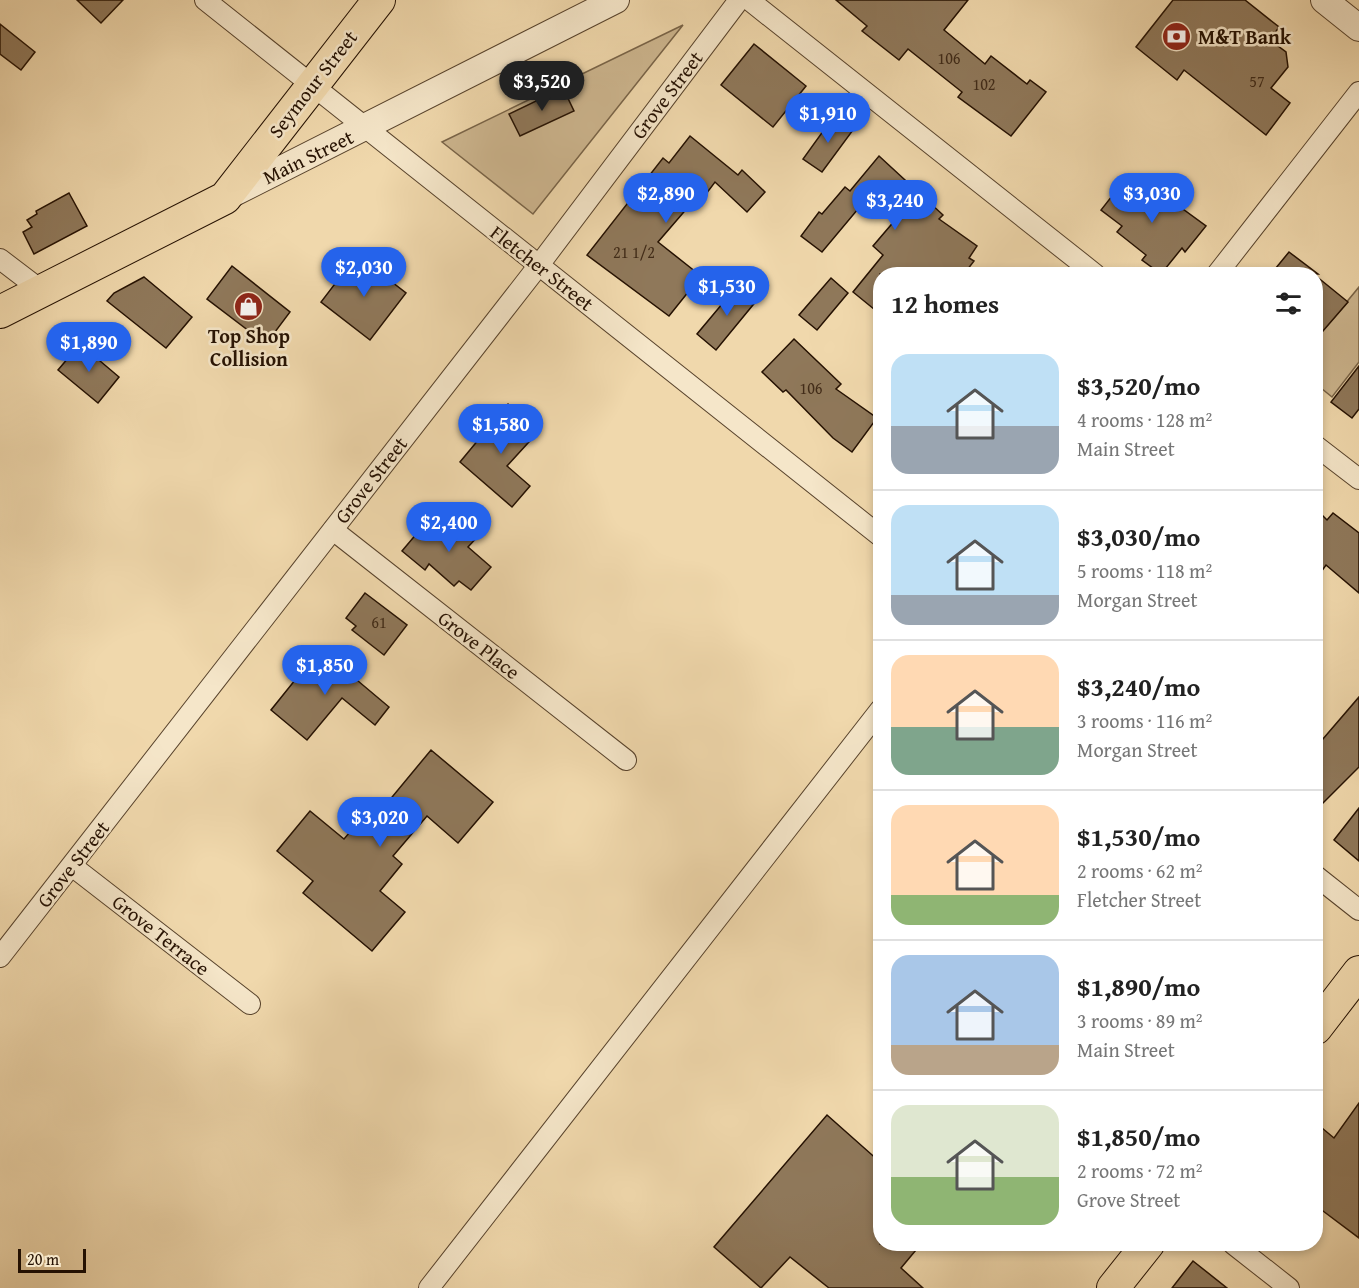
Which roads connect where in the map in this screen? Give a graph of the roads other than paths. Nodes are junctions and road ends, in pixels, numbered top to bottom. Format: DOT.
graph roads {
  1 [pos="205,0"];
  2 [pos="379,0"];
  3 [pos="616,0"];
  4 [pos="739,0"];
  5 [pos="749,0"];
  6 [pos="1324,0"];
  7 [pos="1359,28"];
  8 [pos="311,85"];
  9 [pos="1359,92"];
  10 [pos="367,128"];
  11 [pos="225,198"];
  12 [pos="0,259"];
  13 [pos="539,266"];
  14 [pos="1086,267"];
  15 [pos="1222,267"];
  16 [pos="42,291"];
  17 [pos="0,312"];
  18 [pos="1323,451"];
  19 [pos="1359,479"];
  20 [pos="333,530"];
  21 [pos="873,530"];
  22 [pos="873,719"];
  23 [pos="626,760"];
  24 [pos="72,866"];
  25 [pos="1323,882"];
  26 [pos="1359,910"];
  27 [pos="0,957"];
  28 [pos="1359,972"];
  29 [pos="250,1004"];
  30 [pos="1323,1019"];
  31 [pos="1142,1251"];
  32 [pos="1242,1251"];
  33 [pos="429,1288"];
  34 [pos="1113,1288"];
  35 [pos="1289,1288"];
  1 -- 8 [label="street, Fletcher Street"];
  2 -- 8 [label="main road, Seymour Street"];
  3 -- 10 [label="street, Main Street"];
  4 -- 13 [label="street, Grove Street"];
  5 -- 14 [label="street"];
  6 -- 7 [label="street"];
  8 -- 10 [label="street, Fletcher Street"];
  8 -- 11 [label="main road, Seymour Street"];
  9 -- 15 [label="street"];
  10 -- 11 [label="street, Main Street"];
  10 -- 13 [label="street, Fletcher Street"];
  11 -- 16 [label="main road, Main Street"];
  12 -- 16 [label="street"];
  13 -- 20 [label="street, Grove Street"];
  13 -- 21 [label="street, Fletcher Street"];
  16 -- 17 [label="main road, Main Street"];
  18 -- 19 [label="street"];
  20 -- 23 [label="street, Grove Place"];
  20 -- 24 [label="street, Grove Street"];
  22 -- 33 [label="street"];
  24 -- 27 [label="street, Grove Street"];
  24 -- 29 [label="street, Grove Terrace"];
  25 -- 26 [label="street"];
  28 -- 30 [label="main road"];
  31 -- 34 [label="main road"];
  32 -- 35 [label="street"];
}
